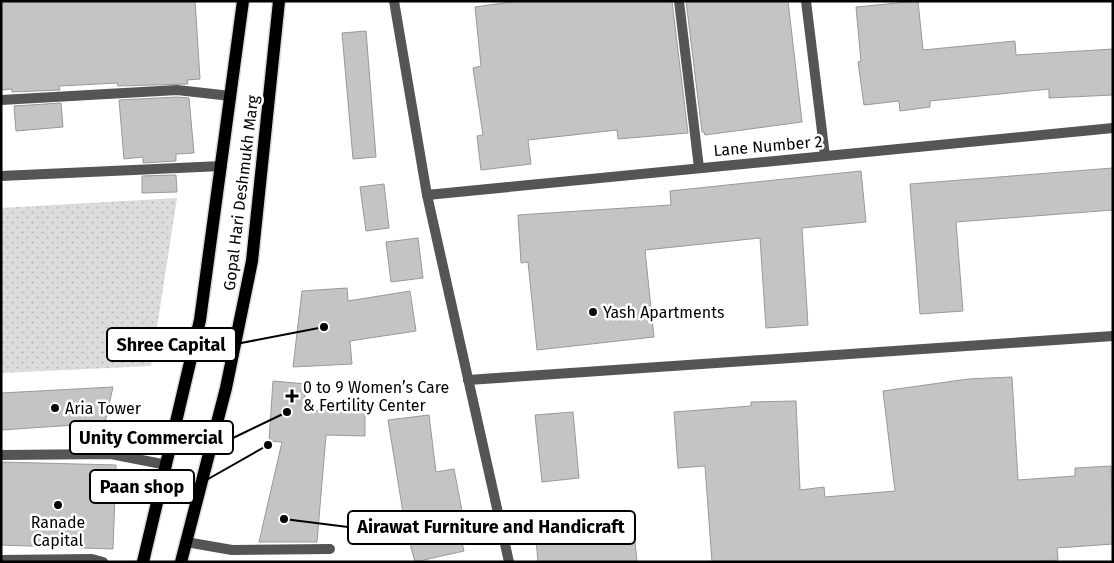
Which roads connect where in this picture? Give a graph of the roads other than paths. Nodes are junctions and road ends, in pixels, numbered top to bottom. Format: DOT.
graph roads {
  1 [pos="242,1"];
  2 [pos="279,1"];
  3 [pos="394,1"];
  4 [pos="679,1"];
  5 [pos="806,1"];
  6 [pos="231,96"];
  7 [pos="1,100"];
  8 [pos="1113,128"];
  9 [pos="825,156"];
  10 [pos="222,166"];
  11 [pos="699,168"];
  12 [pos="1,176"];
  13 [pos="427,195"];
  14 [pos="1113,336"];
  15 [pos="468,380"];
  16 [pos="1,455"];
  17 [pos="167,465"];
  18 [pos="186,542"];
  19 [pos="330,549"];
  20 [pos="1,560"];
  21 [pos="104,562"];
  22 [pos="143,562"];
  23 [pos="181,562"];
  24 [pos="509,562"];
  1 -- 6 [label="main road, Gopal Hari Deshmukh Marg"];
  2 -- 18 [label="main road, Gopal Hari Deshmukh Marg"];
  3 -- 13 [label="street"];
  4 -- 11 [label="street"];
  5 -- 9 [label="street"];
  6 -- 7 [label="street"];
  6 -- 10 [label="main road, Gopal Hari Deshmukh Marg"];
  8 -- 9 [label="street, Lane Number 2"];
  9 -- 11 [label="street, Lane Number 2"];
  10 -- 12 [label="street"];
  10 -- 17 [label="main road, Gopal Hari Deshmukh Marg"];
  11 -- 13 [label="street, Lane Number 2"];
  13 -- 15 [label="street"];
  14 -- 15 [label="street"];
  15 -- 24 [label="street"];
  16 -- 17 [label="street"];
  17 -- 22 [label="main road, Gopal Hari Deshmukh Marg"];
  18 -- 19 [label="street"];
  18 -- 23 [label="main road, Gopal Hari Deshmukh Marg"];
  20 -- 21 [label="street"];
}
